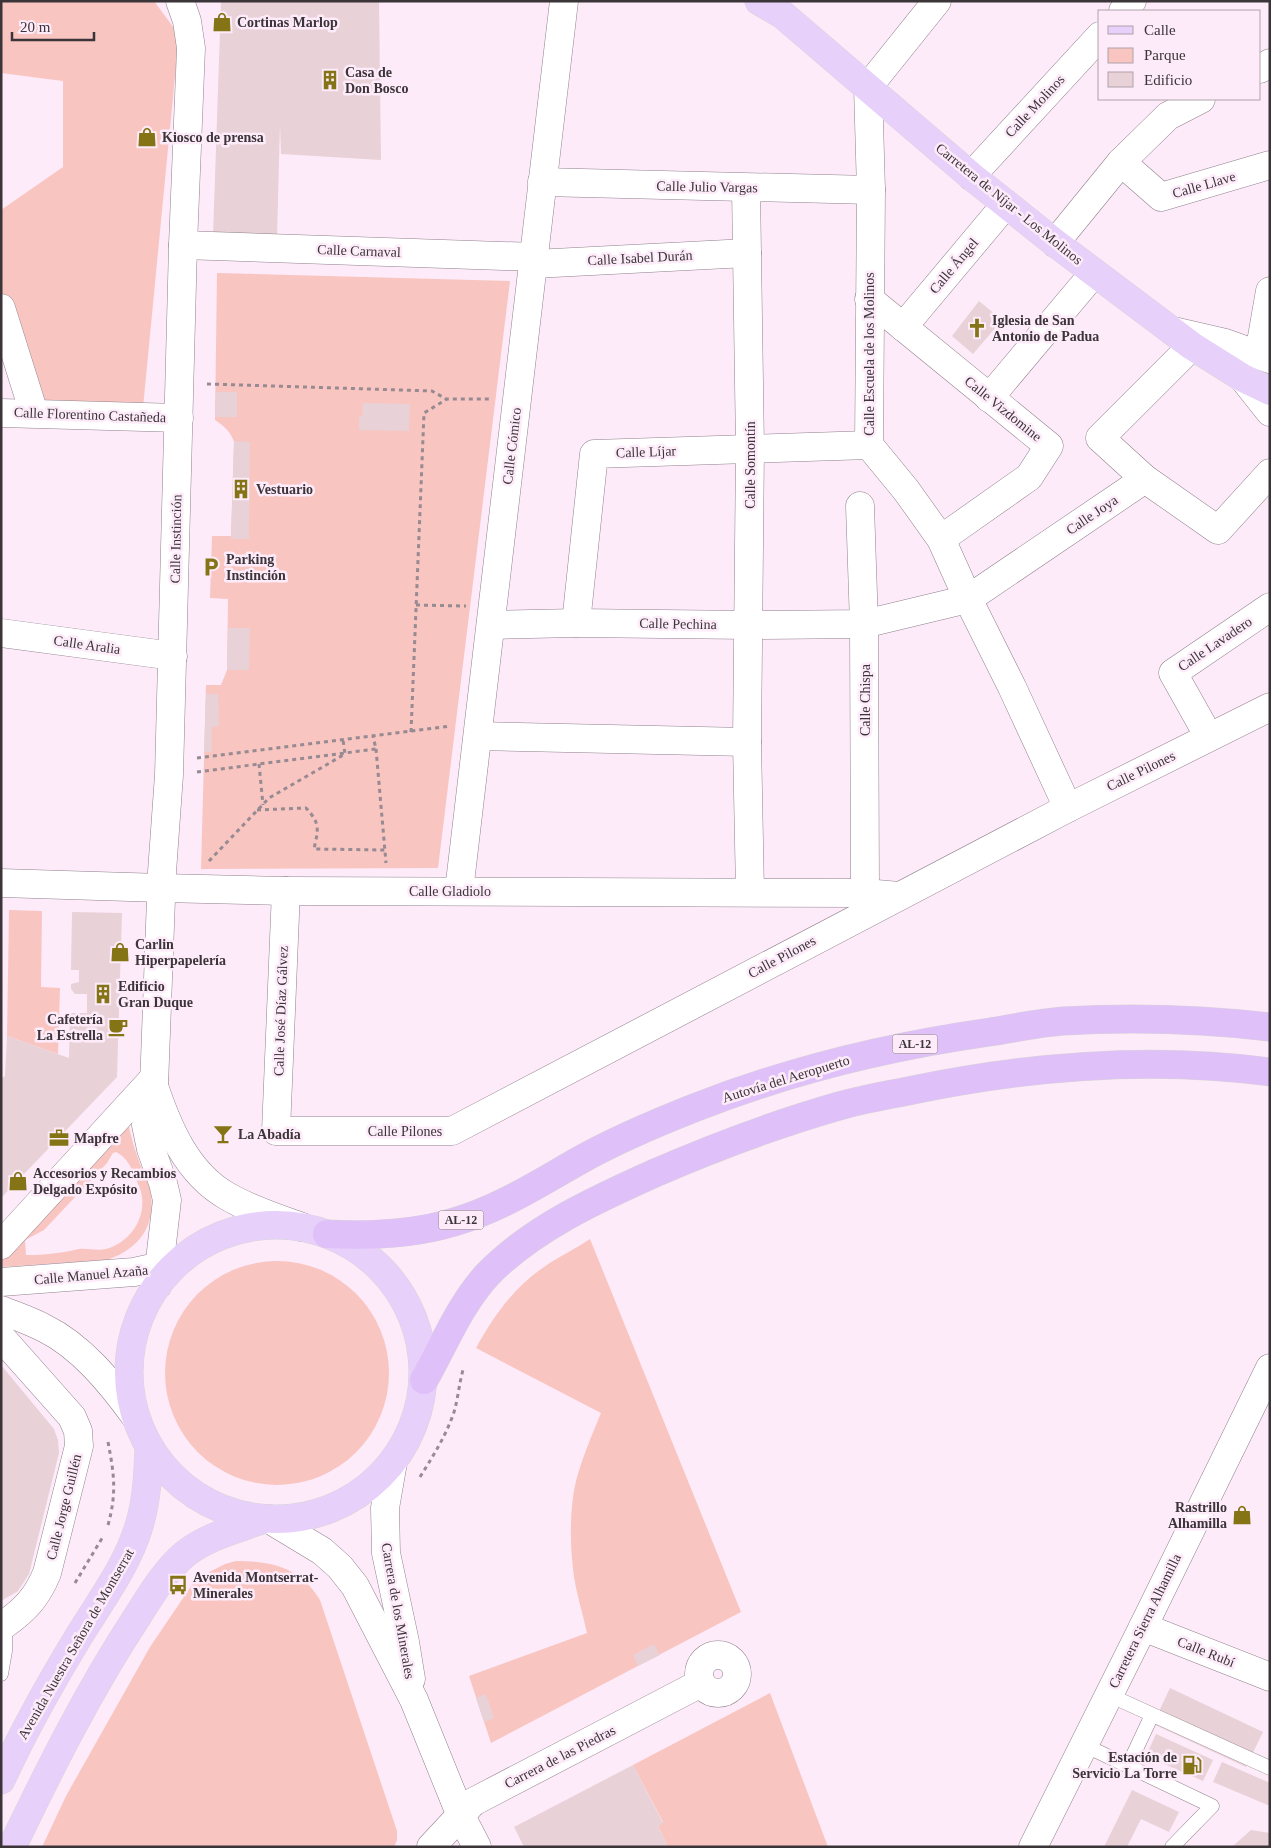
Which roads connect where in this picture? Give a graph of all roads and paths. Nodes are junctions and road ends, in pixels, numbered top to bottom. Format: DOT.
graph roads {
  1 [pos="564,1"];
  2 [pos="759,1"];
  3 [pos="937,1"];
  4 [pos="180,2"];
  5 [pos="1098,38"];
  6 [pos="868,87"];
  7 [pos="1199,100"];
  8 [pos="1121,162"];
  9 [pos="1270,165"];
  10 [pos="971,176"];
  11 [pos="542,182"];
  12 [pos="746,188"];
  13 [pos="871,190"];
  14 [pos="1006,204"];
  15 [pos="1055,243"];
  16 [pos="183,245"];
  17 [pos="746,253"];
  18 [pos="534,260"];
  19 [pos="1094,273"];
  20 [pos="1270,291"];
  21 [pos="869,299"];
  22 [pos="1,308"];
  23 [pos="903,327"];
  24 [pos="1170,330"];
  25 [pos="1192,346"];
  26 [pos="1264,357"];
  27 [pos="1243,378"];
  28 [pos="216,384"];
  29 [pos="1270,391"];
  30 [pos="477,398"];
  31 [pos="990,398"];
  32 [pos="447,399"];
  33 [pos="1270,412"];
  34 [pos="1,413"];
  35 [pos="34,413"];
  36 [pos="178,418"];
  37 [pos="868,445"];
  38 [pos="750,448"];
  39 [pos="1270,473"];
  40 [pos="1145,479"];
  41 [pos="860,506"];
  42 [pos="942,539"];
  43 [pos="968,599"];
  44 [pos="416,605"];
  45 [pos="469,606"];
  46 [pos="1270,607"];
  47 [pos="576,623"];
  48 [pos="864,624"];
  49 [pos="491,625"];
  50 [pos="749,625"];
  51 [pos="1,633"];
  52 [pos="173,656"];
  53 [pos="1270,707"];
  54 [pos="479,729"];
  55 [pos="411,732"];
  56 [pos="373,736"];
  57 [pos="1209,738"];
  58 [pos="343,740"];
  59 [pos="747,742"];
  60 [pos="376,750"];
  61 [pos="345,754"];
  62 [pos="259,764"];
  63 [pos="169,768"];
  64 [pos="262,805"];
  65 [pos="1068,808"];
  66 [pos="257,810"];
  67 [pos="385,850"];
  68 [pos="207,863"];
  69 [pos="387,868"];
  70 [pos="1,883"];
  71 [pos="162,888"];
  72 [pos="286,891"];
  73 [pos="459,891"];
  74 [pos="750,892"];
  75 [pos="865,893"];
  76 [pos="898,896"];
  77 [pos="1270,1027"];
  78 [pos="1270,1072"];
  79 [pos="154,1082"];
  80 [pos="276,1131"];
  81 [pos="315,1230"];
  82 [pos="1,1245"];
  83 [pos="165,1272"];
  84 [pos="1,1282"];
  85 [pos="1,1310"];
  86 [pos="1,1337"];
  87 [pos="464,1362"];
  88 [pos="424,1380"];
  89 [pos="1267,1382"];
  90 [pos="135,1416"];
  91 [pos="149,1446"];
  92 [pos="393,1462"];
  93 [pos="418,1482"];
  94 [pos="267,1519"];
  95 [pos="3,1625"];
  96 [pos="1143,1627"];
  97 [pos="1,1674"];
  98 [pos="1270,1677"];
  99 [pos="701,1683"];
  100 [pos="1109,1695"];
  101 [pos="414,1700"];
  102 [pos="1152,1715"];
  103 [pos="1084,1745"];
  104 [pos="1128,1766"];
  105 [pos="1270,1768"];
  106 [pos="1,1780"];
  107 [pos="461,1816"];
  108 [pos="12,1847"];
  109 [pos="431,1847"];
  110 [pos="477,1847"];
  111 [pos="1033,1847"];
  112 [pos="1172,1847"];
  1 -- 11 [label="street, Calle Cómico"];
  2 -- 6 [label="main road, Carretera de Níjar - Los Molinos"];
  3 -- 6 [label="street"];
  4 -- 16 [label="street, Calle Instinción"];
  5 -- 10 [label="street, Calle Molinos"];
  6 -- 10 [label="main road, Carretera de Níjar - Los Molinos"];
  6 -- 13 [label="street, Calle Escuela de los Molinos"];
  7 -- 8 [label="street"];
  8 -- 9 [label="street, Calle Llave"];
  8 -- 15 [label="street"];
  10 -- 14 [label="main road, Carretera de Níjar - Los Molinos"];
  11 -- 12 [label="street, Calle Julio Vargas"];
  11 -- 18 [label="street, Calle Cómico"];
  12 -- 13 [label="street, Calle Julio Vargas"];
  12 -- 17 [label="street, Calle Somontín"];
  13 -- 21 [label="street, Calle Escuela de los Molinos"];
  14 -- 15 [label="main road, Carretera de Níjar - Los Molinos"];
  14 -- 23 [label="street, Calle Ángel"];
  15 -- 19 [label="main road, Carretera de Níjar - Los Molinos"];
  16 -- 18 [label="street, Calle Carnaval"];
  16 -- 36 [label="street, Calle Instinción"];
  17 -- 18 [label="street, Calle Isabel Durán"];
  17 -- 38 [label="street, Calle Somontín"];
  18 -- 49 [label="street, Calle Cómico"];
  19 -- 24 [label="main road, Carretera de Níjar - Los Molinos"];
  19 -- 31 [label="street"];
  20 -- 26 [label="street"];
  21 -- 23 [label="street, Calle Vizdomine"];
  21 -- 37 [label="street, Calle Escuela de los Molinos"];
  22 -- 35 [label="street"];
  23 -- 31 [label="street, Calle Vizdomine"];
  24 -- 25 [label="main road, Carretera de Níjar - Los Molinos"];
  24 -- 26 [label="street"];
  25 -- 27 [label="main road, Carretera de Níjar - Los Molinos"];
  25 -- 40 [label="street"];
  27 -- 29 [label="main road, Carretera de Níjar - Los Molinos"];
  27 -- 33 [label="street"];
  28 -- 32 [label="path"];
  30 -- 32 [label="path"];
  31 -- 42 [label="street, Calle Vizdomine"];
  32 -- 44 [label="path"];
  34 -- 35 [label="street, Calle Florentino Castañeda"];
  35 -- 36 [label="street, Calle Florentino Castañeda"];
  36 -- 52 [label="street, Calle Instinción"];
  37 -- 38 [label="street, Calle Líjar"];
  37 -- 42 [label="street, Calle Escuela de los Molinos"];
  38 -- 47 [label="street, Calle Líjar"];
  38 -- 50 [label="street, Calle Somontín"];
  39 -- 40 [label="street"];
  40 -- 43 [label="street, Calle Joya"];
  41 -- 48 [label="street, Calle Chispa"];
  42 -- 43 [label="street, Calle Escuela de los Molinos"];
  43 -- 48 [label="street, Calle Joya"];
  43 -- 65 [label="street, Calle Escuela de los Molinos"];
  44 -- 45 [label="path"];
  44 -- 55 [label="path"];
  46 -- 57 [label="street, Calle Lavadero"];
  47 -- 49 [label="street, Calle Pechina"];
  47 -- 50 [label="street, Calle Pechina"];
  48 -- 50 [label="street, Calle Pechina"];
  48 -- 75 [label="street, Calle Chispa"];
  49 -- 54 [label="street, Calle Cómico"];
  50 -- 59 [label="street, Calle Somontín"];
  51 -- 52 [label="street, Calle Aralia"];
  52 -- 63 [label="street, Calle Instinción"];
  53 -- 57 [label="street, Calle Pilones"];
  54 -- 55 [label="path"];
  54 -- 59 [label="street"];
  54 -- 73 [label="street, Calle Cómico"];
  55 -- 56 [label="path"];
  56 -- 58 [label="path"];
  56 -- 60 [label="path"];
  57 -- 65 [label="street, Calle Pilones"];
  58 -- 61 [label="path"];
  58 -- 63 [label="path"];
  59 -- 74 [label="street, Calle Somontín"];
  60 -- 61 [label="path"];
  60 -- 67 [label="path"];
  61 -- 62 [label="path"];
  61 -- 64 [label="path"];
  62 -- 63 [label="path"];
  62 -- 64 [label="path"];
  63 -- 71 [label="street, Calle Instinción"];
  64 -- 66 [label="path"];
  65 -- 76 [label="street, Calle Pilones"];
  66 -- 67 [label="path"];
  66 -- 68 [label="path"];
  67 -- 69 [label="path"];
  70 -- 71 [label="street, Calle Gladiolo"];
  71 -- 72 [label="street, Calle Gladiolo"];
  71 -- 79 [label="street, Calle Instinción"];
  72 -- 73 [label="street, Calle Gladiolo"];
  72 -- 80 [label="street, Calle José Díaz Gálvez"];
  73 -- 74 [label="street, Calle Gladiolo"];
  74 -- 75 [label="street, Calle Gladiolo"];
  75 -- 76 [label="street, Calle Gladiolo"];
  76 -- 80 [label="street, Calle Pilones"];
  77 -- 81 [label="highway, Autovía del Aeropuerto / AL-12"];
  78 -- 88 [label="highway"];
  79 -- 81 [label="street, Calle Instinción"];
  79 -- 82 [label="street"];
  79 -- 83 [label="street, Calle Instinción"];
  81 -- 83 [label="main road"];
  81 -- 88 [label="main road"];
  83 -- 84 [label="street, Calle Manuel Azaña"];
  83 -- 90 [label="main road"];
  85 -- 90 [label="street"];
  86 -- 95 [label="street, Calle Jorge Guillén"];
  87 -- 93 [label="path"];
  88 -- 92 [label="main road"];
  89 -- 96 [label="street, Carretera Sierra Alhamilla"];
  90 -- 91 [label="main road"];
  91 -- 94 [label="main road"];
  91 -- 106 [label="main road, Avenida Nuestra Señora de Montserrat"];
  92 -- 94 [label="main road"];
  92 -- 101 [label="street, Carrera de los Minerales"];
  94 -- 101 [label="street, Carrera de los Minerales"];
  94 -- 108 [label="main road"];
  95 -- 97 [label="lane"];
  96 -- 98 [label="street, Calle Rubí"];
  96 -- 100 [label="street, Carretera Sierra Alhamilla"];
  99 -- 107 [label="street, Carrera de las Piedras"];
  100 -- 102 [label="lane"];
  100 -- 103 [label="street, Carretera Sierra Alhamilla"];
  101 -- 107 [label="street, Carrera de los Minerales"];
  102 -- 104 [label="lane"];
  102 -- 105 [label="lane"];
  103 -- 104 [label="lane"];
  103 -- 111 [label="street, Carretera Sierra Alhamilla"];
  104 -- 112 [label="lane"];
  107 -- 109 [label="street, Carrera de las Piedras"];
  107 -- 110 [label="street, Carrera de los Minerales"];
}
